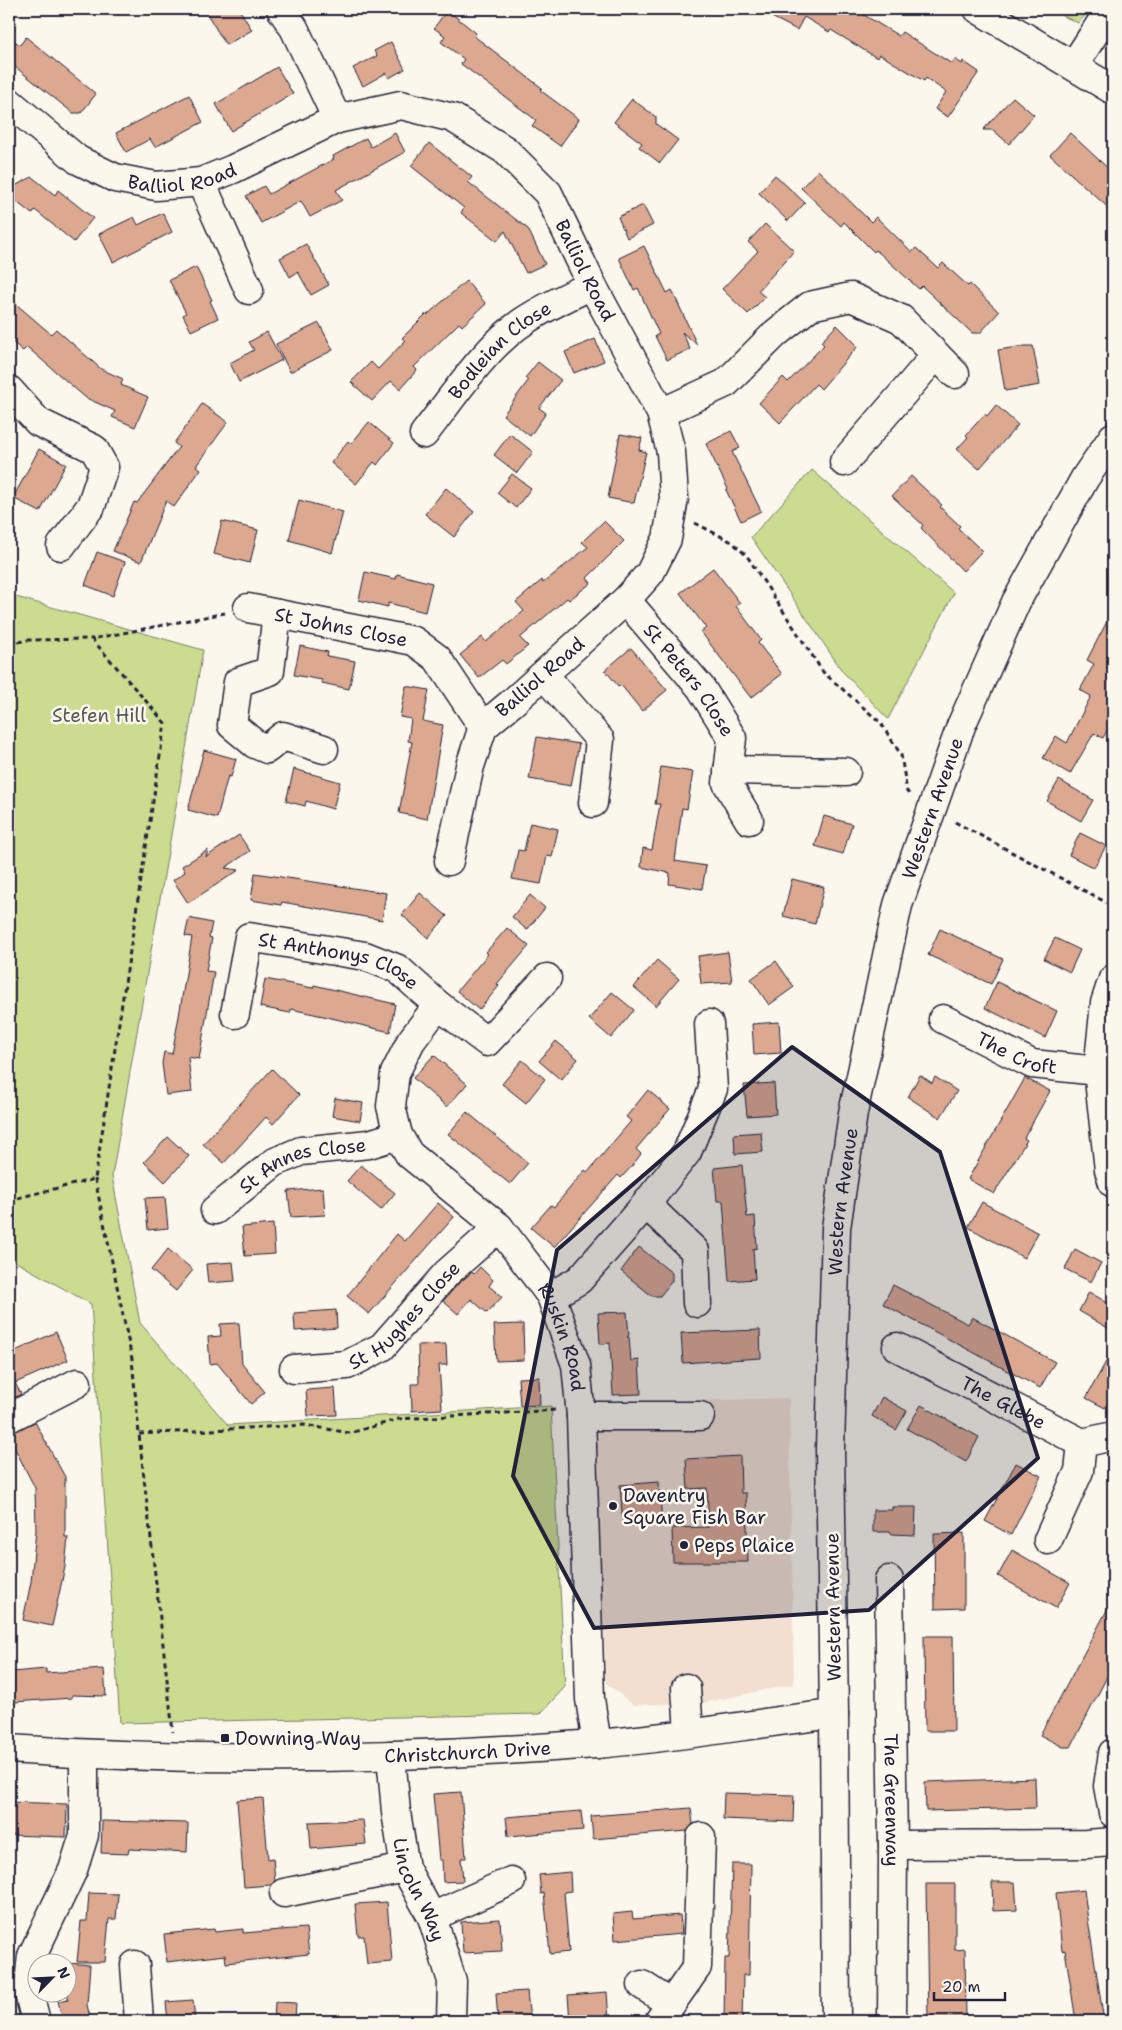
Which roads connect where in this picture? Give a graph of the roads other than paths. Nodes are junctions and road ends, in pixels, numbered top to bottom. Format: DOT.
graph roads {
  1 [pos="281,9"];
  2 [pos="978,9"];
  3 [pos="1110,9"];
  4 [pos="1074,65"];
  5 [pos="1113,90"];
  6 [pos="9,102"];
  7 [pos="337,119"];
  8 [pos="201,182"];
  9 [pos="592,285"];
  10 [pos="249,290"];
  11 [pos="936,355"];
  12 [pos="955,374"];
  13 [pos="9,390"];
  14 [pos="661,413"];
  15 [pos="424,434"];
  16 [pos="1113,437"];
  17 [pos="844,462"];
  18 [pos="61,546"];
  19 [pos="626,600"];
  20 [pos="248,608"];
  21 [pos="277,614"];
  22 [pos="544,675"];
  23 [pos="483,727"];
  24 [pos="324,749"];
  25 [pos="728,770"];
  26 [pos="846,772"];
  27 [pos="594,803"];
  28 [pos="749,820"];
  29 [pos="449,861"];
  30 [pos="548,978"];
  31 [pos="1113,979"];
  32 [pos="438,1005"];
  33 [pos="235,1014"];
  34 [pos="943,1019"];
  35 [pos="708,1024"];
  36 [pos="1098,1071"];
  37 [pos="398,1135"];
  38 [pos="1113,1184"];
  39 [pos="646,1204"];
  40 [pos="215,1210"];
  41 [pos="499,1228"];
  42 [pos="551,1296"];
  43 [pos="697,1303"];
  44 [pos="896,1348"];
  45 [pos="294,1369"];
  46 [pos="77,1383"];
  47 [pos="581,1416"];
  48 [pos="700,1416"];
  49 [pos="9,1418"];
  50 [pos="1113,1436"];
  51 [pos="1082,1443"];
  52 [pos="1048,1540"];
  53 [pos="889,1580"];
  54 [pos="686,1688"];
  55 [pos="834,1714"];
  56 [pos="689,1732"];
  57 [pos="597,1744"];
  58 [pos="9,1749"];
  59 [pos="1113,1753"];
  60 [pos="84,1754"];
  61 [pos="391,1755"];
  62 [pos="1113,1814"];
  63 [pos="701,1837"];
  64 [pos="1113,1842"];
  65 [pos="893,1845"];
  66 [pos="404,1868"];
  67 [pos="511,1881"];
  68 [pos="284,1893"];
  69 [pos="432,1916"];
  70 [pos="135,1965"];
  71 [pos="642,1985"];
  72 [pos="665,2013"];
  73 [pos="36,2021"];
  74 [pos="139,2021"];
  75 [pos="451,2021"];
  76 [pos="836,2021"];
  77 [pos="892,2021"];
  1 -- 7 [label="street"];
  2 -- 4 [label="street"];
  3 -- 4 [label="street"];
  4 -- 5 [label="street"];
  6 -- 8 [label="street, Balliol Road"];
  7 -- 8 [label="street, Balliol Road"];
  7 -- 9 [label="street, Balliol Road"];
  8 -- 10 [label="street"];
  9 -- 14 [label="street, Balliol Road"];
  9 -- 15 [label="street, Bodleian Close"];
  11 -- 12 [label="street"];
  11 -- 14 [label="street"];
  11 -- 17 [label="street"];
  13 -- 18 [label="street"];
  14 -- 19 [label="street, Balliol Road"];
  16 -- 55 [label="street, Western Avenue"];
  19 -- 22 [label="street, Balliol Road"];
  19 -- 25 [label="street, St Peters Close"];
  20 -- 21 [label="street, St Johns Close"];
  21 -- 23 [label="street, St Johns Close"];
  21 -- 24 [label="street"];
  22 -- 23 [label="street, Balliol Road"];
  22 -- 27 [label="street"];
  23 -- 29 [label="street, Balliol Road"];
  25 -- 26 [label="street"];
  25 -- 28 [label="street, St Peters Close"];
  30 -- 32 [label="street"];
  31 -- 36 [label="street"];
  32 -- 33 [label="street, St Anthonys Close"];
  32 -- 37 [label="street, Ruskin Road"];
  34 -- 36 [label="street, The Croft"];
  35 -- 39 [label="street"];
  36 -- 38 [label="street"];
  37 -- 40 [label="street, St Annes Close"];
  37 -- 41 [label="street, Ruskin Road"];
  39 -- 42 [label="street"];
  39 -- 43 [label="street"];
  41 -- 42 [label="street, Ruskin Road"];
  41 -- 45 [label="street, St Hughes Close"];
  42 -- 47 [label="street, Ruskin Road"];
  44 -- 51 [label="street, The Glebe"];
  46 -- 49 [label="street"];
  47 -- 48 [label="street"];
  47 -- 57 [label="street, Ruskin Road"];
  50 -- 51 [label="street"];
  51 -- 52 [label="street"];
  53 -- 65 [label="street, The Greenway"];
  54 -- 56 [label="street"];
  55 -- 56 [label="street, Christchurch Drive"];
  55 -- 76 [label="street, Western Avenue"];
  56 -- 57 [label="street, Christchurch Drive"];
  57 -- 61 [label="street, Christchurch Drive"];
  58 -- 60 [label="street, Christchurch Drive"];
  59 -- 62 [label="street"];
  60 -- 61 [label="street, Christchurch Drive"];
  60 -- 73 [label="street"];
  61 -- 66 [label="street, Lincoln Way"];
  63 -- 72 [label="street"];
  64 -- 65 [label="street"];
  65 -- 77 [label="street, The Greenway"];
  66 -- 68 [label="street"];
  66 -- 69 [label="street, Lincoln Way"];
  67 -- 69 [label="street"];
  69 -- 75 [label="street, Lincoln Way"];
  70 -- 74 [label="street"];
  71 -- 72 [label="street"];
}
